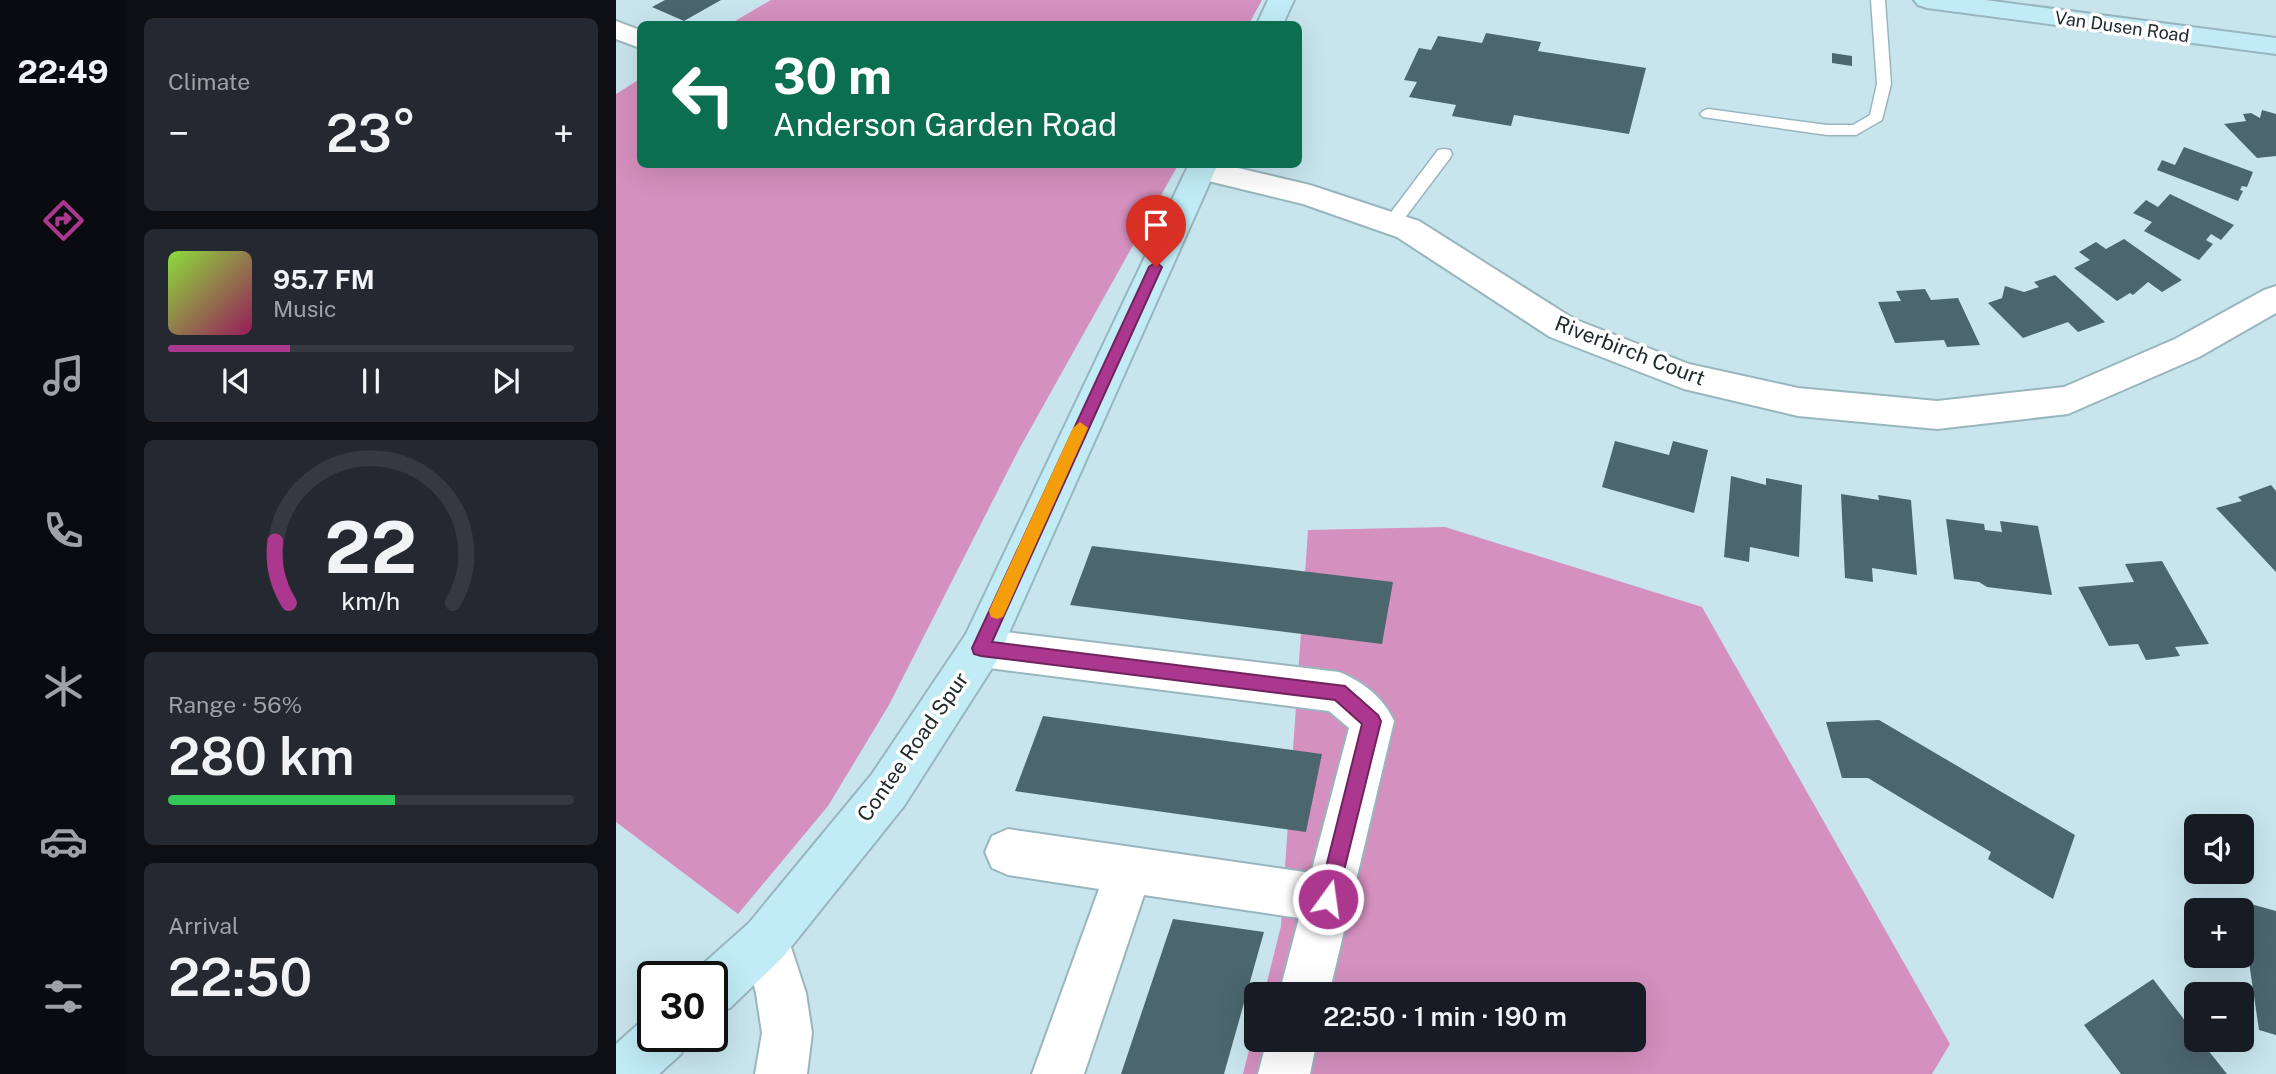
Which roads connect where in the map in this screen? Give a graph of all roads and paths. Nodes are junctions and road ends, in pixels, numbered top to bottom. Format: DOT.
graph roads {
  1 [pos="1281,0"];
  2 [pos="1878,0"];
  3 [pos="1927,0"];
  4 [pos="1271,21"];
  5 [pos="616,29"];
  6 [pos="637,39"];
  7 [pos="2276,47"];
  8 [pos="1708,114"];
  9 [pos="1444,154"];
  10 [pos="1203,168"];
  11 [pos="1207,168"];
  12 [pos="1392,223"];
  13 [pos="2276,298"];
  14 [pos="981,648"];
  15 [pos="1008,852"];
  16 [pos="1129,870"];
  17 [pos="1328,899"];
  18 [pos="766,940"];
  19 [pos="728,975"];
  20 [pos="1307,982"];
  21 [pos="645,1052"];
  22 [pos="1289,1052"];
  23 [pos="621,1074"];
  24 [pos="781,1074"];
  25 [pos="1058,1074"];
  26 [pos="1284,1074"];
  1 -- 4 [label="street"];
  2 -- 8 [label="lane"];
  3 -- 7 [label="street, Van Dusen Road"];
  5 -- 6 [label="street"];
  9 -- 12 [label="lane"];
  10 -- 14 [label="street, Contee Road Spur"];
  11 -- 12 [label="street, Riverbirch Court"];
  12 -- 13 [label="street, Riverbirch Court"];
  14 -- 17 [label="street"];
  14 -- 18 [label="street, Contee Road Spur"];
  15 -- 16 [label="street"];
  16 -- 17 [label="street"];
  16 -- 25 [label="street"];
  17 -- 20 [label="street"];
  18 -- 19 [label="street, Contee Road Spur"];
  18 -- 24 [label="street"];
  21 -- 23 [label="street"];
  22 -- 26 [label="street"];
}
